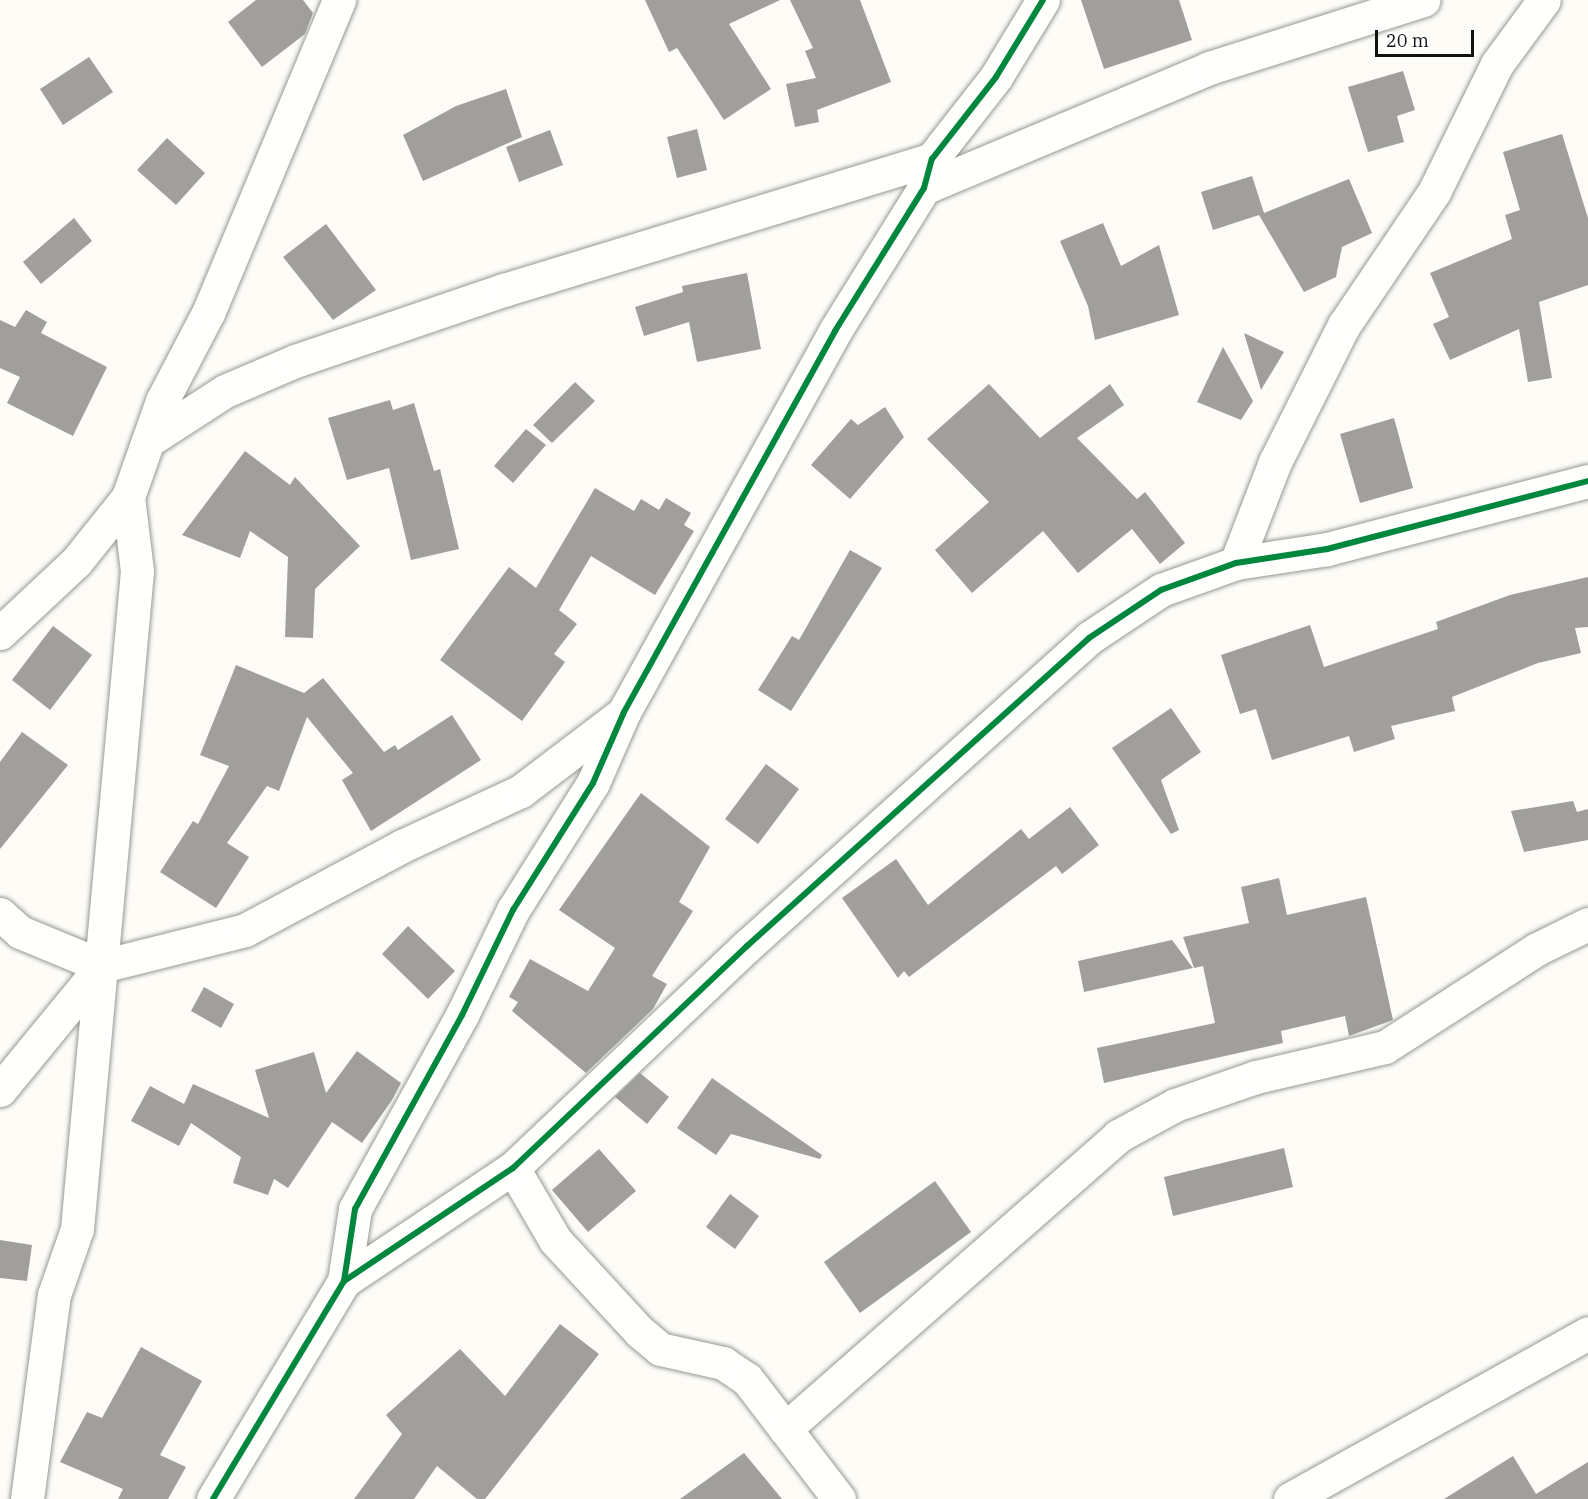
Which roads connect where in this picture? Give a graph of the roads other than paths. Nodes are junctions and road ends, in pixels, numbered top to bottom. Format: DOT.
graph roads {
  1 [pos="339,0"];
  2 [pos="1043,0"];
  3 [pos="1423,0"];
  4 [pos="1544,0"];
  5 [pos="928,173"];
  6 [pos="148,441"];
  7 [pos="1588,481"];
  8 [pos="128,497"];
  9 [pos="1236,563"];
  10 [pos="0,633"];
  11 [pos="624,712"];
  12 [pos="0,914"];
  13 [pos="1588,924"];
  14 [pos="102,966"];
  15 [pos="0,1090"];
  16 [pos="513,1168"];
  17 [pos="344,1281"];
  18 [pos="1588,1332"];
  19 [pos="785,1429"];
  20 [pos="27,1499"];
  21 [pos="213,1499"];
  22 [pos="839,1499"];
  23 [pos="1290,1499"];
  1 -- 6 [label="street"];
  2 -- 5 [label="street"];
  3 -- 5 [label="street"];
  4 -- 9 [label="street"];
  5 -- 6 [label="street"];
  5 -- 11 [label="street"];
  6 -- 8 [label="street"];
  7 -- 9 [label="street"];
  8 -- 10 [label="street"];
  8 -- 14 [label="street"];
  9 -- 16 [label="street"];
  11 -- 14 [label="street"];
  11 -- 17 [label="street"];
  12 -- 14 [label="street"];
  13 -- 19 [label="street"];
  14 -- 15 [label="street"];
  14 -- 20 [label="street"];
  16 -- 17 [label="street"];
  16 -- 19 [label="street"];
  17 -- 21 [label="street"];
  18 -- 23 [label="street"];
  19 -- 22 [label="street"];
}
